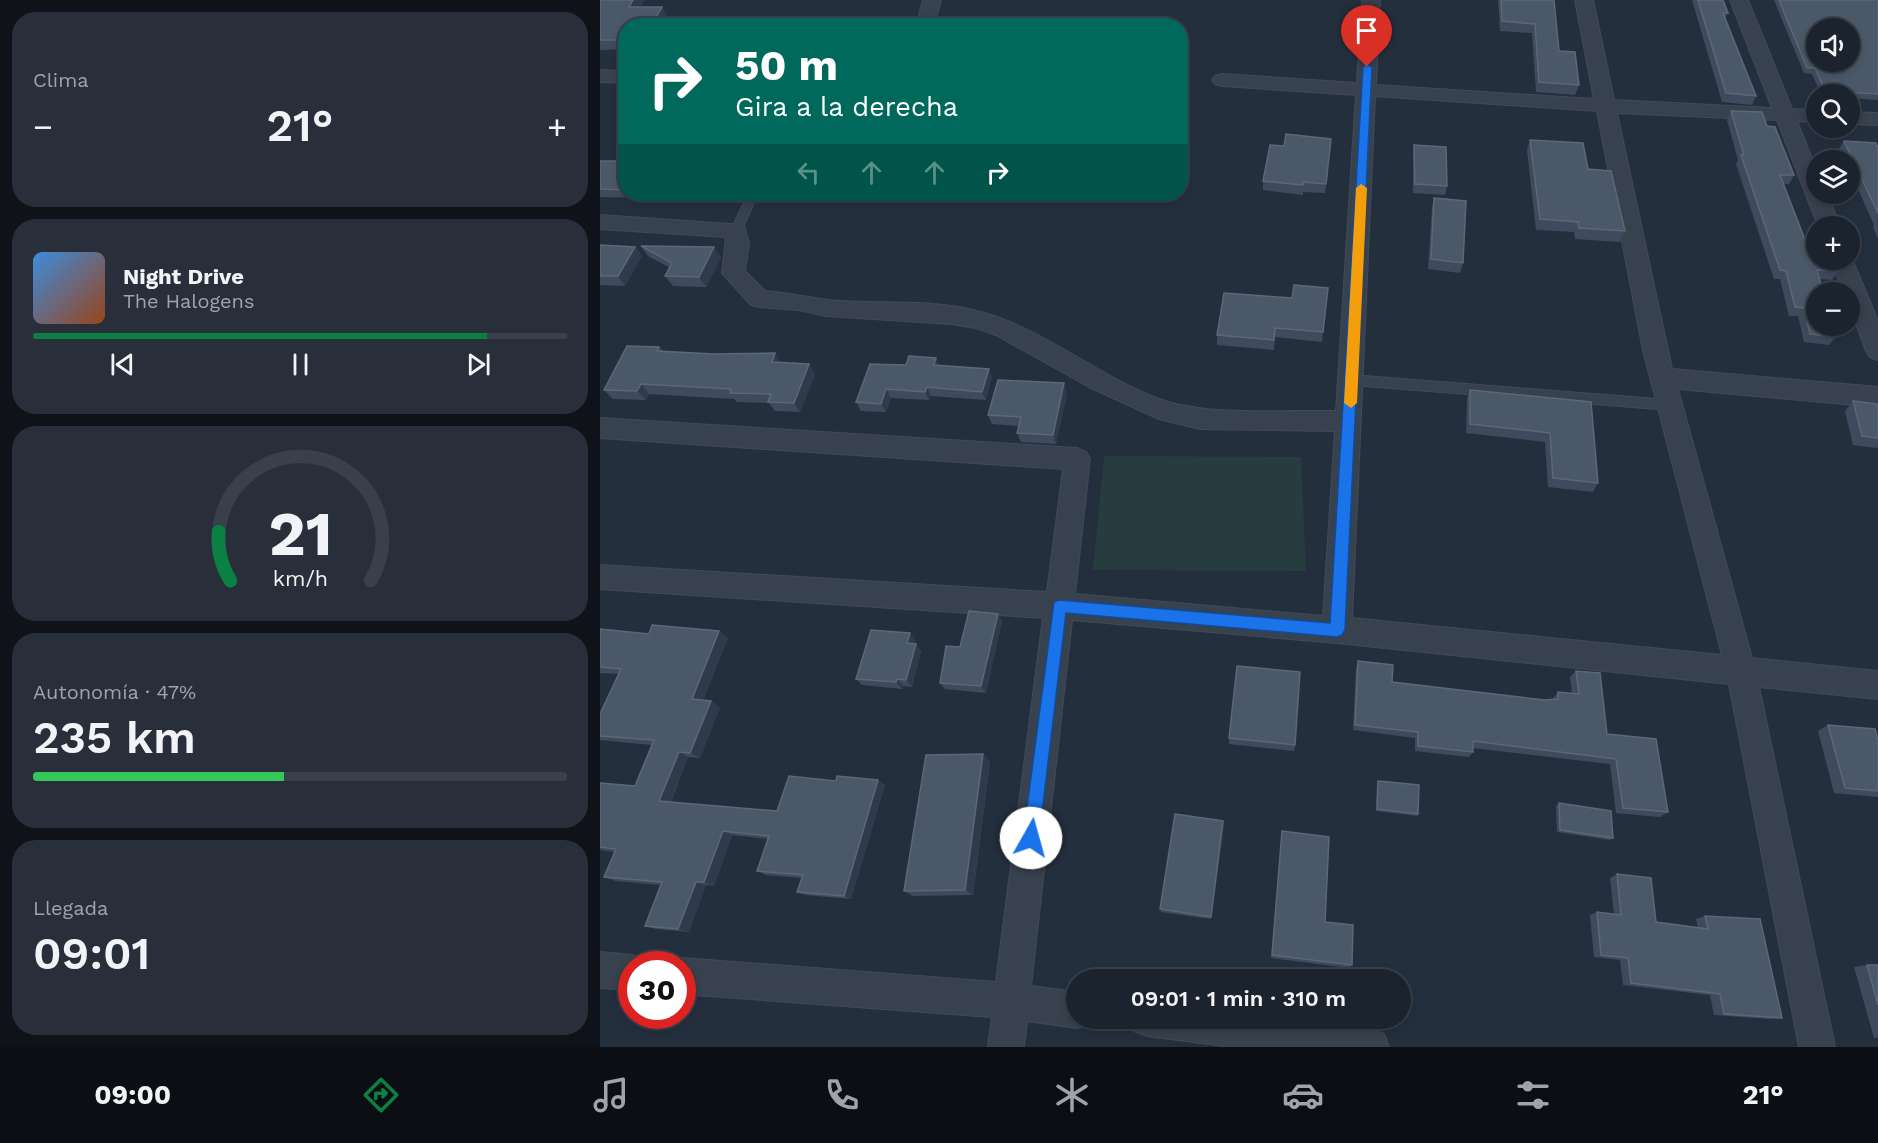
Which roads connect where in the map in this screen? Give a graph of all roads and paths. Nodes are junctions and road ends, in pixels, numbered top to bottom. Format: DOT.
graph roads {
  1 [pos="932,0"];
  2 [pos="1371,0"];
  3 [pos="1584,0"];
  4 [pos="1739,0"];
  5 [pos="927,18"];
  6 [pos="600,76"];
  7 [pos="618,77"];
  8 [pos="1222,80"];
  9 [pos="1366,89"];
  10 [pos="1605,106"];
  11 [pos="1785,114"];
  12 [pos="1806,115"];
  13 [pos="1860,118"];
  14 [pos="1878,119"];
  15 [pos="750,201"];
  16 [pos="1825,216"];
  17 [pos="600,222"];
  18 [pos="735,230"];
  19 [pos="1846,270"];
  20 [pos="1878,351"];
  21 [pos="1352,380"];
  22 [pos="1666,392"];
  23 [pos="1878,397"];
  24 [pos="1350,421"];
  25 [pos="600,428"];
  26 [pos="600,578"];
  27 [pos="1059,606"];
  28 [pos="1337,630"];
  29 [pos="1741,671"];
  30 [pos="1878,686"];
  31 [pos="600,970"];
  32 [pos="618,972"];
  33 [pos="696,977"];
  34 [pos="1011,1001"];
  35 [pos="1066,1008"];
  36 [pos="1232,1029"];
  37 [pos="1006,1047"];
  38 [pos="1371,1047"];
  39 [pos="1817,1047"];
  1 -- 5 [label="street"];
  2 -- 9 [label="street"];
  3 -- 10 [label="street"];
  4 -- 11 [label="street"];
  6 -- 7 [label="street"];
  8 -- 9 [label="street"];
  9 -- 10 [label="street"];
  9 -- 21 [label="street"];
  10 -- 11 [label="street"];
  10 -- 22 [label="street"];
  11 -- 12 [label="street"];
  11 -- 16 [label="street"];
  13 -- 14 [label="street"];
  15 -- 18 [label="lane"];
  17 -- 18 [label="street"];
  18 -- 24 [label="street"];
  19 -- 20 [label="street"];
  21 -- 22 [label="lane"];
  21 -- 24 [label="street"];
  22 -- 23 [label="street"];
  22 -- 29 [label="street"];
  24 -- 28 [label="street"];
  25 -- 27 [label="street"];
  26 -- 27 [label="street"];
  27 -- 28 [label="street"];
  27 -- 34 [label="street"];
  28 -- 29 [label="street"];
  29 -- 30 [label="street"];
  29 -- 39 [label="street"];
  31 -- 32 [label="street"];
  33 -- 34 [label="street"];
  34 -- 35 [label="street"];
  34 -- 37 [label="street"];
  36 -- 38 [label="street"];
}
